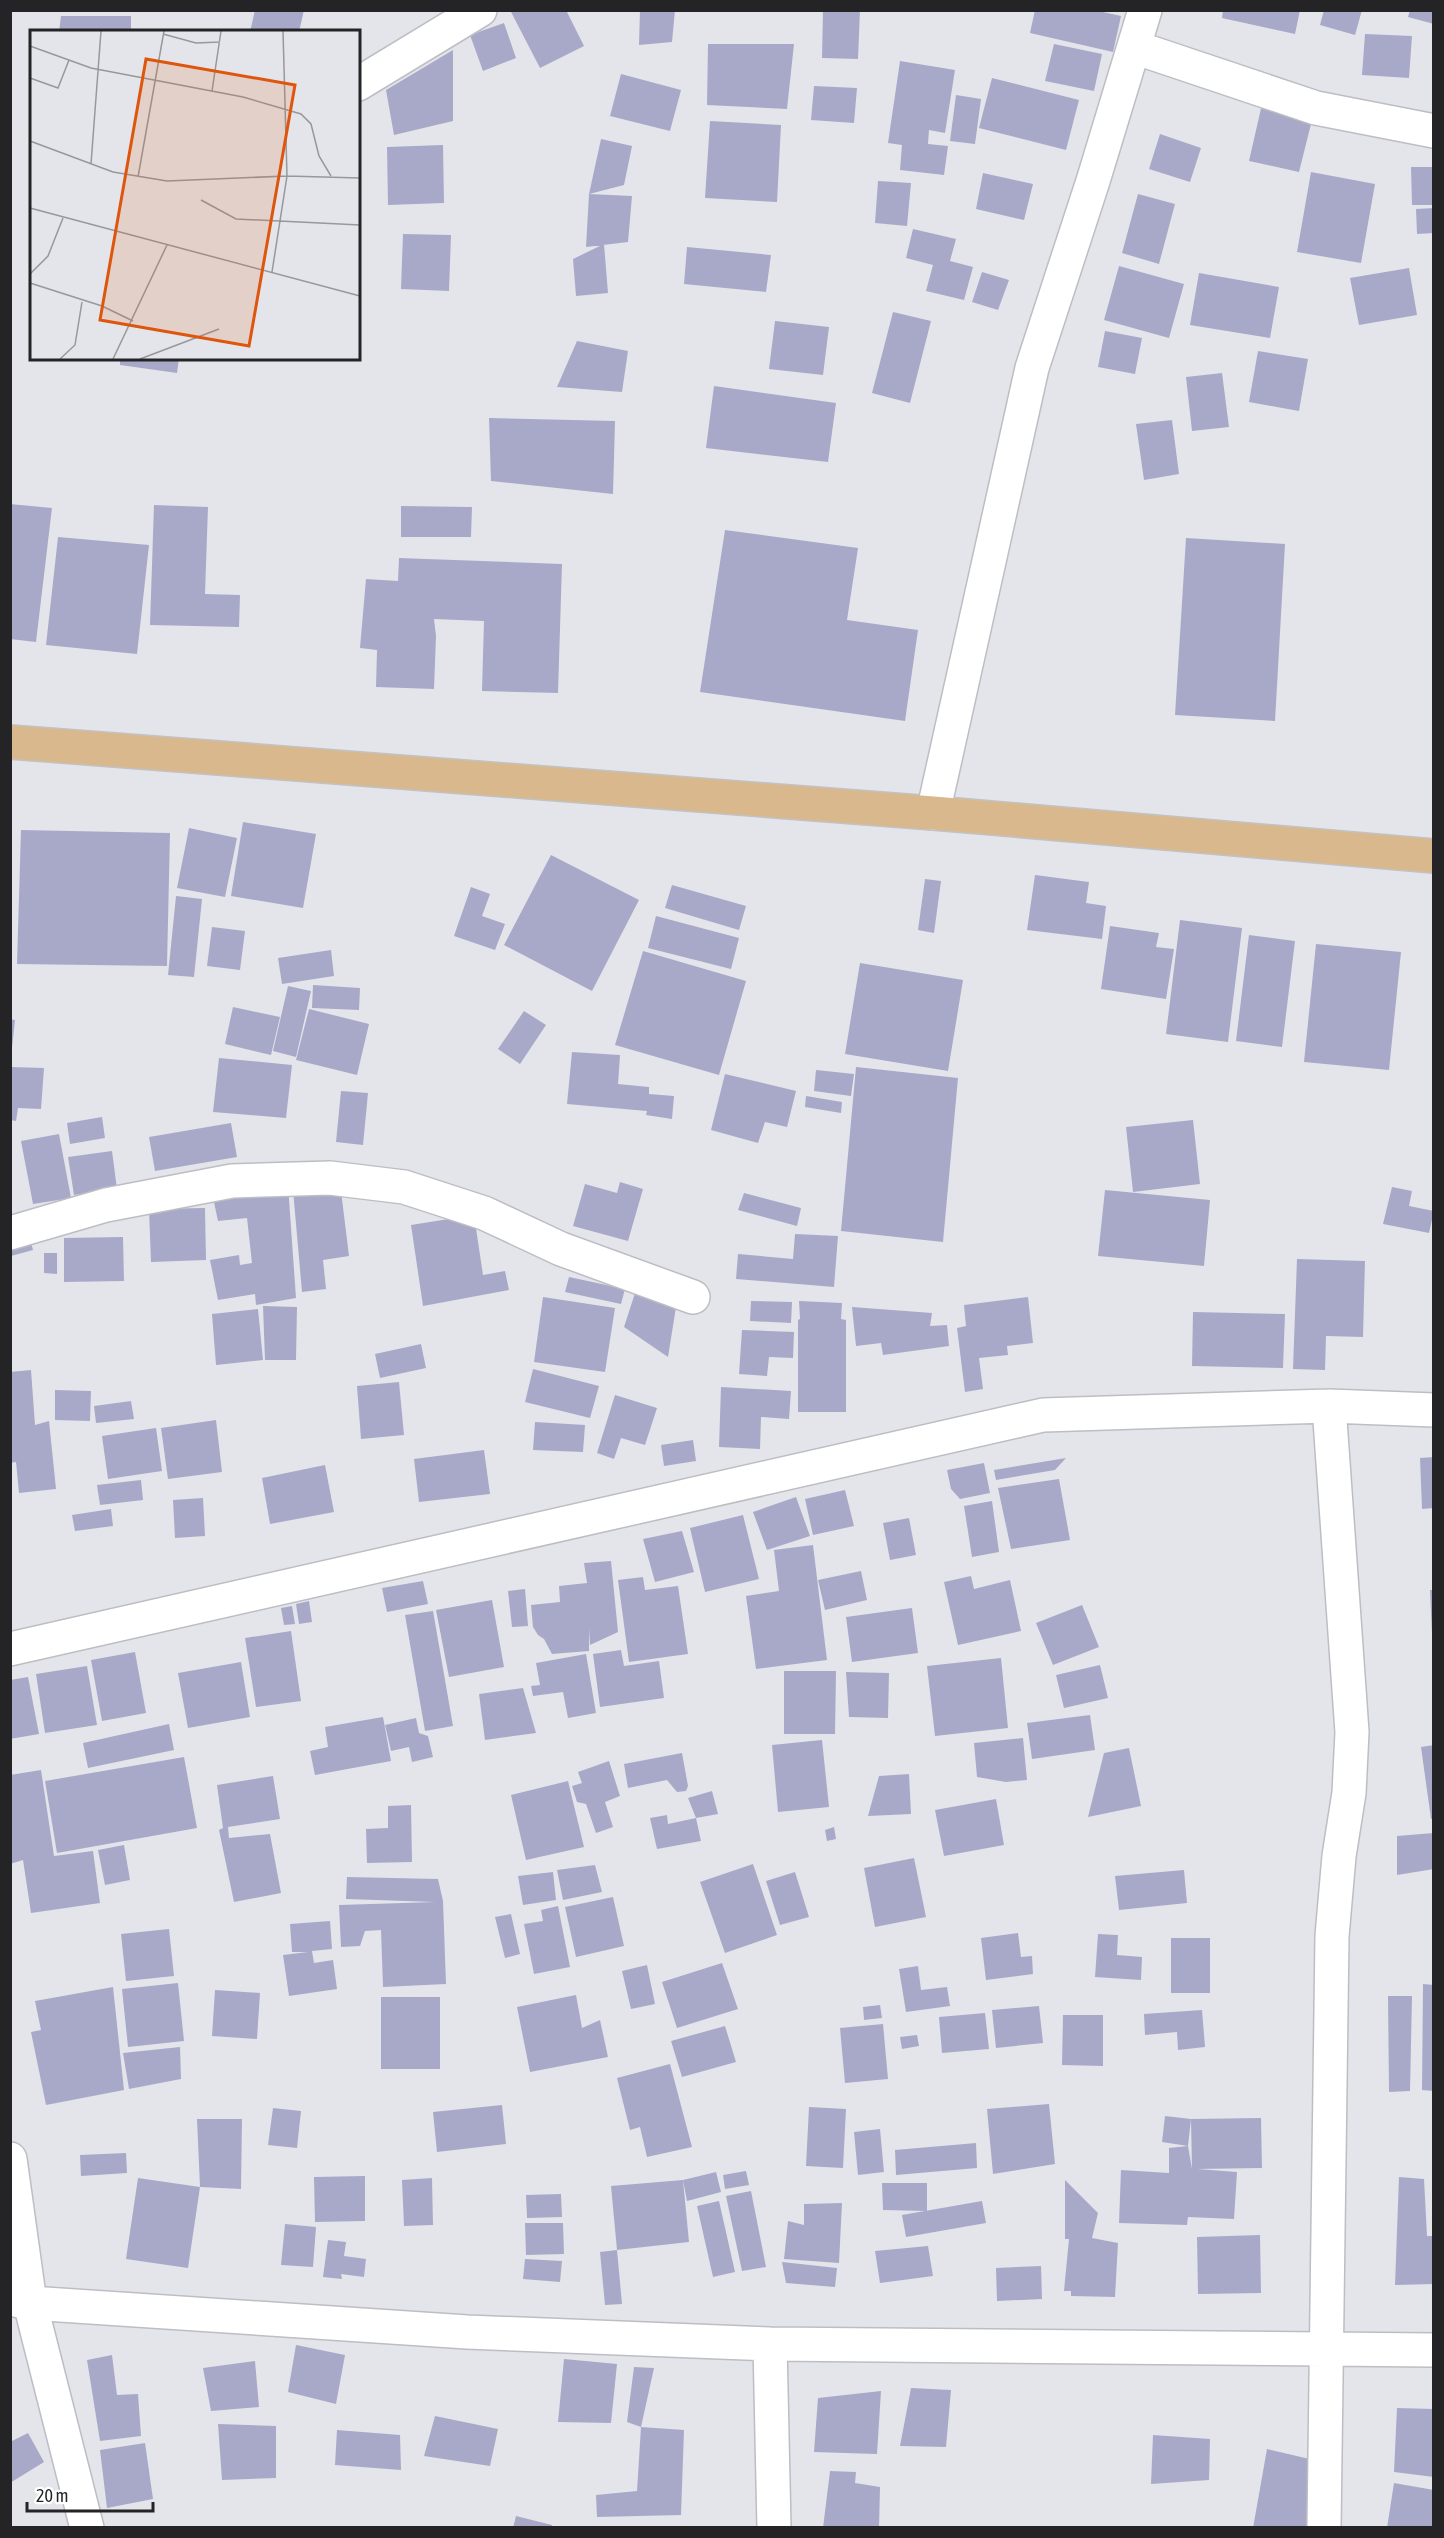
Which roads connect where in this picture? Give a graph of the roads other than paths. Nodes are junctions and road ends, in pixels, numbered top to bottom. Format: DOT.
graph roads {
  1 [pos="480,10"];
  2 [pos="1145,10"];
  3 [pos="1134,47"];
  4 [pos="360,83"];
  5 [pos="1434,131"];
  6 [pos="10,742"];
  7 [pos="933,813"];
  8 [pos="1434,856"];
  9 [pos="10,1233"];
  10 [pos="693,1297"];
  11 [pos="1329,1406"];
  12 [pos="1434,1410"];
  13 [pos="10,1649"];
  14 [pos="10,2159"];
  15 [pos="20,2301"];
  16 [pos="771,2344"];
  17 [pos="1325,2347"];
  18 [pos="1434,2350"];
  19 [pos="87,2528"];
  20 [pos="774,2528"];
  21 [pos="1324,2528"];
  1 -- 4 [label="street"];
  2 -- 3 [label="street"];
  3 -- 5 [label="street"];
  3 -- 7 [label="street"];
  6 -- 7 [label="main road"];
  7 -- 8 [label="main road"];
  9 -- 10 [label="street"];
  11 -- 12 [label="street"];
  11 -- 13 [label="street"];
  11 -- 17 [label="street"];
  14 -- 15 [label="street"];
  15 -- 16 [label="street"];
  15 -- 19 [label="street"];
  16 -- 17 [label="street"];
  16 -- 20 [label="street"];
  17 -- 18 [label="street"];
  17 -- 21 [label="street"];
}
